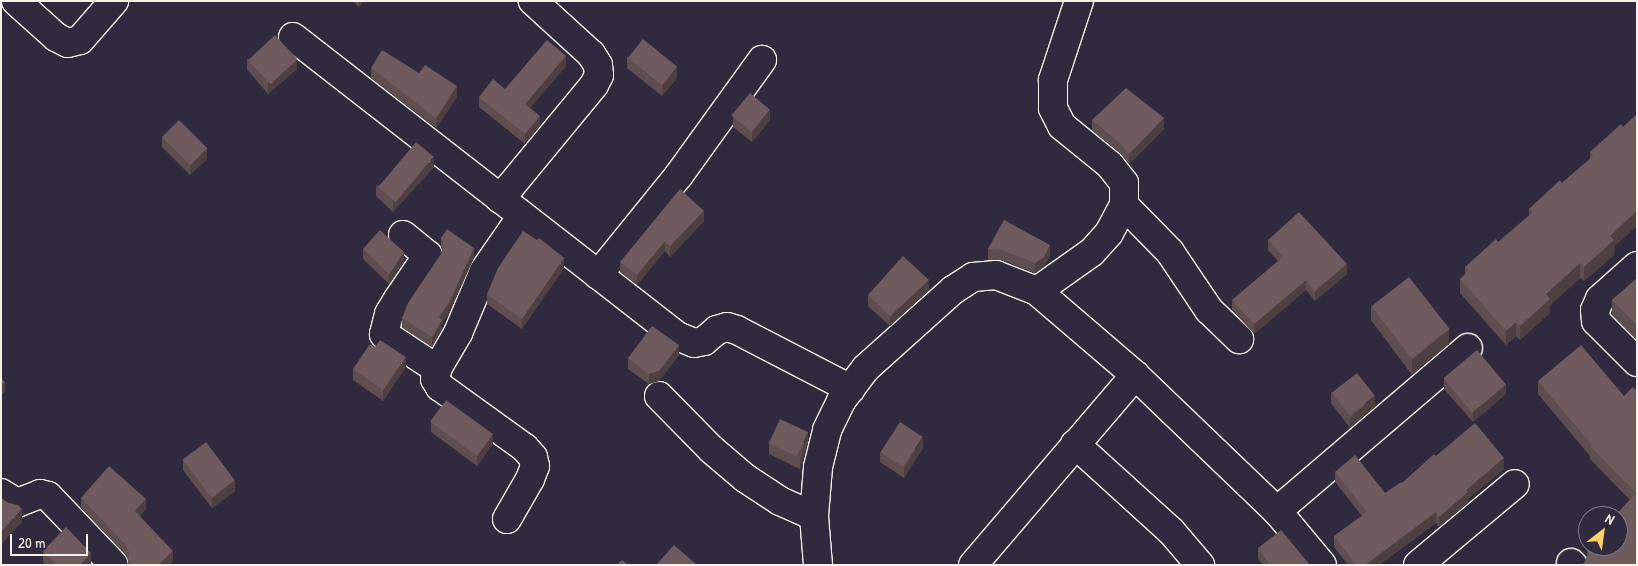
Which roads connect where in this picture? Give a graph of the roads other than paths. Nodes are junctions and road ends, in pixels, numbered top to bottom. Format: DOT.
graph roads {
  1 [pos="16,1"];
  2 [pos="114,1"];
  3 [pos="533,1"];
  4 [pos="1079,1"];
  5 [pos="293,37"];
  6 [pos="762,60"];
  7 [pos="500,199"];
  8 [pos="1124,205"];
  9 [pos="522,216"];
  10 [pos="403,235"];
  11 [pos="1637,266"];
  12 [pos="598,275"];
  13 [pos="1037,291"];
  14 [pos="1239,339"];
  15 [pos="1468,348"];
  16 [pos="1637,362"];
  17 [pos="437,369"];
  18 [pos="1136,375"];
  19 [pos="851,389"];
  20 [pos="658,396"];
  21 [pos="1075,444"];
  22 [pos="1515,484"];
  23 [pos="1,493"];
  24 [pos="1277,510"];
  25 [pos="814,516"];
  26 [pos="507,518"];
  27 [pos="114,565"];
  28 [pos="818,565"];
  29 [pos="973,565"];
  30 [pos="1200,565"];
  31 [pos="1322,565"];
  32 [pos="1418,565"];
  1 -- 2 [label="street"];
  3 -- 7 [label="street"];
  4 -- 8 [label="street"];
  5 -- 7 [label="street"];
  6 -- 12 [label="street"];
  7 -- 9 [label="street"];
  8 -- 13 [label="street"];
  8 -- 14 [label="street"];
  9 -- 12 [label="street"];
  9 -- 17 [label="street"];
  10 -- 17 [label="street"];
  11 -- 16 [label="street"];
  12 -- 19 [label="street"];
  13 -- 18 [label="street"];
  13 -- 19 [label="street"];
  15 -- 24 [label="street"];
  17 -- 26 [label="street"];
  18 -- 21 [label="street"];
  18 -- 24 [label="street"];
  19 -- 25 [label="street"];
  20 -- 25 [label="street"];
  21 -- 29 [label="street"];
  21 -- 30 [label="street"];
  22 -- 32 [label="street"];
  23 -- 27 [label="street"];
  24 -- 31 [label="street"];
  25 -- 28 [label="street"];
}
